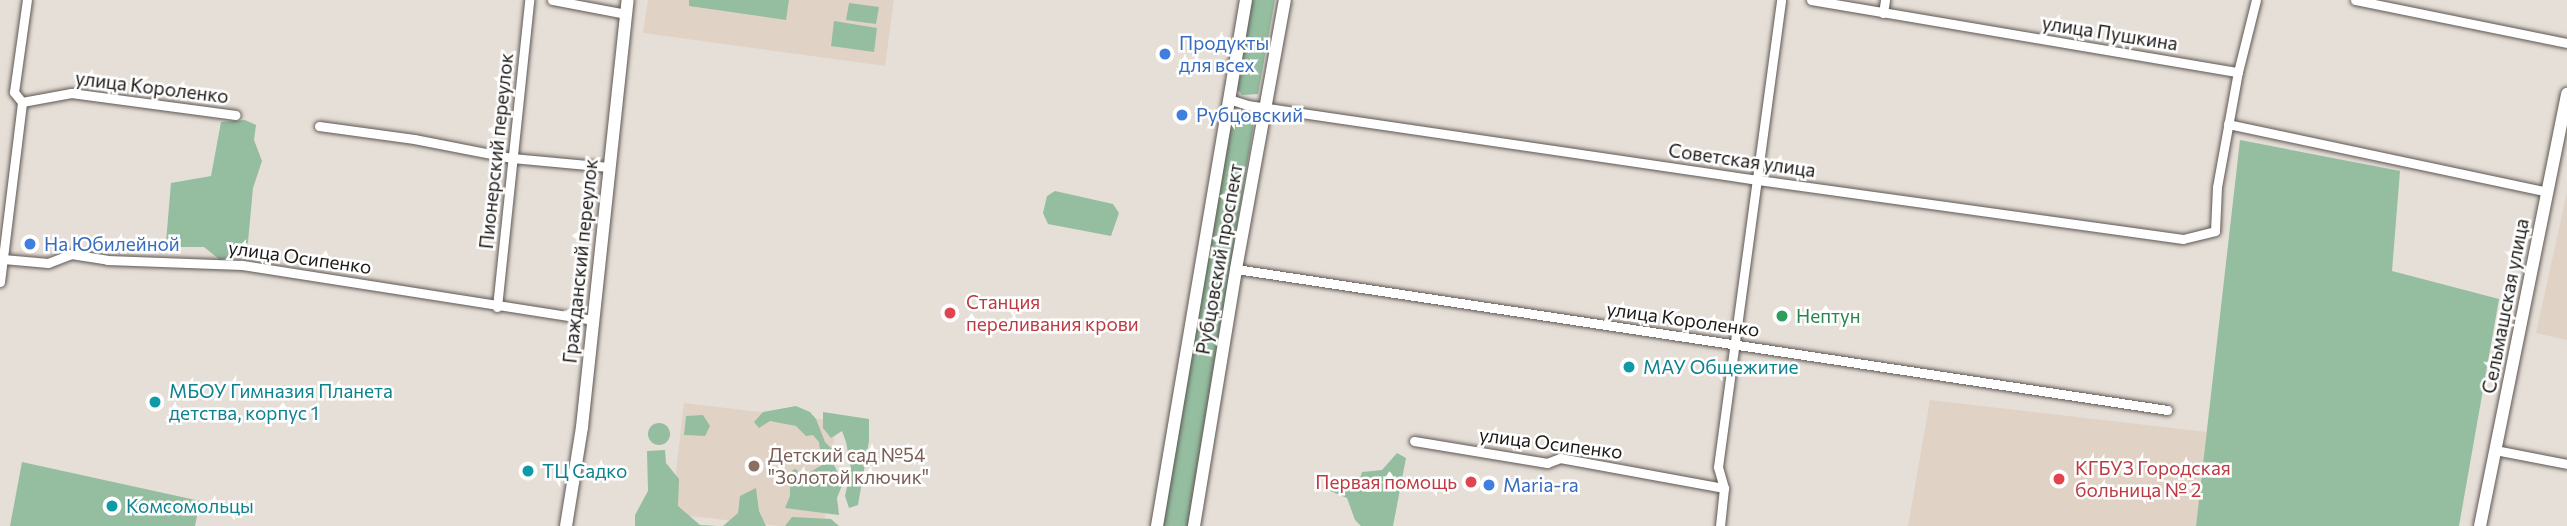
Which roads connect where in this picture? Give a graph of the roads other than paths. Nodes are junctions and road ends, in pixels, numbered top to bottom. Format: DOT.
graph roads {
  1 [pos="27,0"];
  2 [pos="529,0"];
  3 [pos="552,0"];
  4 [pos="628,0"];
  5 [pos="1246,0"];
  6 [pos="1285,0"];
  7 [pos="1781,0"];
  8 [pos="1811,0"];
  9 [pos="1885,0"];
  10 [pos="2256,0"];
  11 [pos="2355,0"];
  12 [pos="1883,13"];
  13 [pos="626,14"];
  14 [pos="2567,43"];
  15 [pos="2238,72"];
  16 [pos="2567,94"];
  17 [pos="1229,99"];
  18 [pos="22,102"];
  19 [pos="1265,108"];
  20 [pos="236,115"];
  21 [pos="2228,124"];
  22 [pos="319,126"];
  23 [pos="512,158"];
  24 [pos="609,167"];
  25 [pos="1758,180"];
  26 [pos="2547,192"];
  27 [pos="3,259"];
  28 [pos="1236,270"];
  29 [pos="0,282"];
  30 [pos="497,307"];
  31 [pos="593,320"];
  32 [pos="1737,344"];
  33 [pos="2167,410"];
  34 [pos="1415,441"];
  35 [pos="2495,450"];
  36 [pos="2567,464"];
  37 [pos="1724,488"];
  38 [pos="566,526"];
  39 [pos="1157,526"];
  40 [pos="1194,526"];
  41 [pos="1720,526"];
  42 [pos="2480,526"];
  1 -- 18 [label="street"];
  2 -- 23 [label="street, Пионерский переулок"];
  3 -- 13 [label="street"];
  4 -- 13 [label="street, Гражданский переулок"];
  5 -- 17 [label="street, Рубцовский проспект"];
  6 -- 19 [label="street, Рубцовский проспект"];
  7 -- 25 [label="street"];
  8 -- 12 [label="street, улица Пушкина"];
  9 -- 12 [label="street"];
  10 -- 15 [label="street"];
  11 -- 14 [label="street"];
  12 -- 15 [label="street, улица Пушкина"];
  13 -- 24 [label="street, Гражданский переулок"];
  15 -- 21 [label="street"];
  16 -- 26 [label="street, Сельмашская улица"];
  17 -- 19 [label="street, Советская улица"];
  17 -- 39 [label="street, Рубцовский проспект"];
  18 -- 20 [label="street, улица Короленко"];
  18 -- 27 [label="street"];
  19 -- 25 [label="street, Советская улица"];
  19 -- 28 [label="street, Рубцовский проспект"];
  21 -- 25 [label="street, Советская улица"];
  21 -- 26 [label="street"];
  22 -- 23 [label="street"];
  23 -- 24 [label="street"];
  23 -- 30 [label="street, Пионерский переулок"];
  24 -- 31 [label="street, Гражданский переулок"];
  25 -- 32 [label="street"];
  26 -- 35 [label="street, Сельмашская улица"];
  27 -- 29 [label="street"];
  27 -- 30 [label="street, улица Осипенко"];
  28 -- 32 [label="street, улица Короленко"];
  28 -- 40 [label="street, Рубцовский проспект"];
  30 -- 31 [label="street, улица Осипенко"];
  31 -- 38 [label="street, Гражданский переулок"];
  32 -- 33 [label="street, улица Короленко"];
  32 -- 37 [label="street"];
  34 -- 37 [label="street, улица Осипенко"];
  35 -- 36 [label="street"];
  35 -- 42 [label="street, Сельмашская улица"];
  37 -- 41 [label="street"];
}
